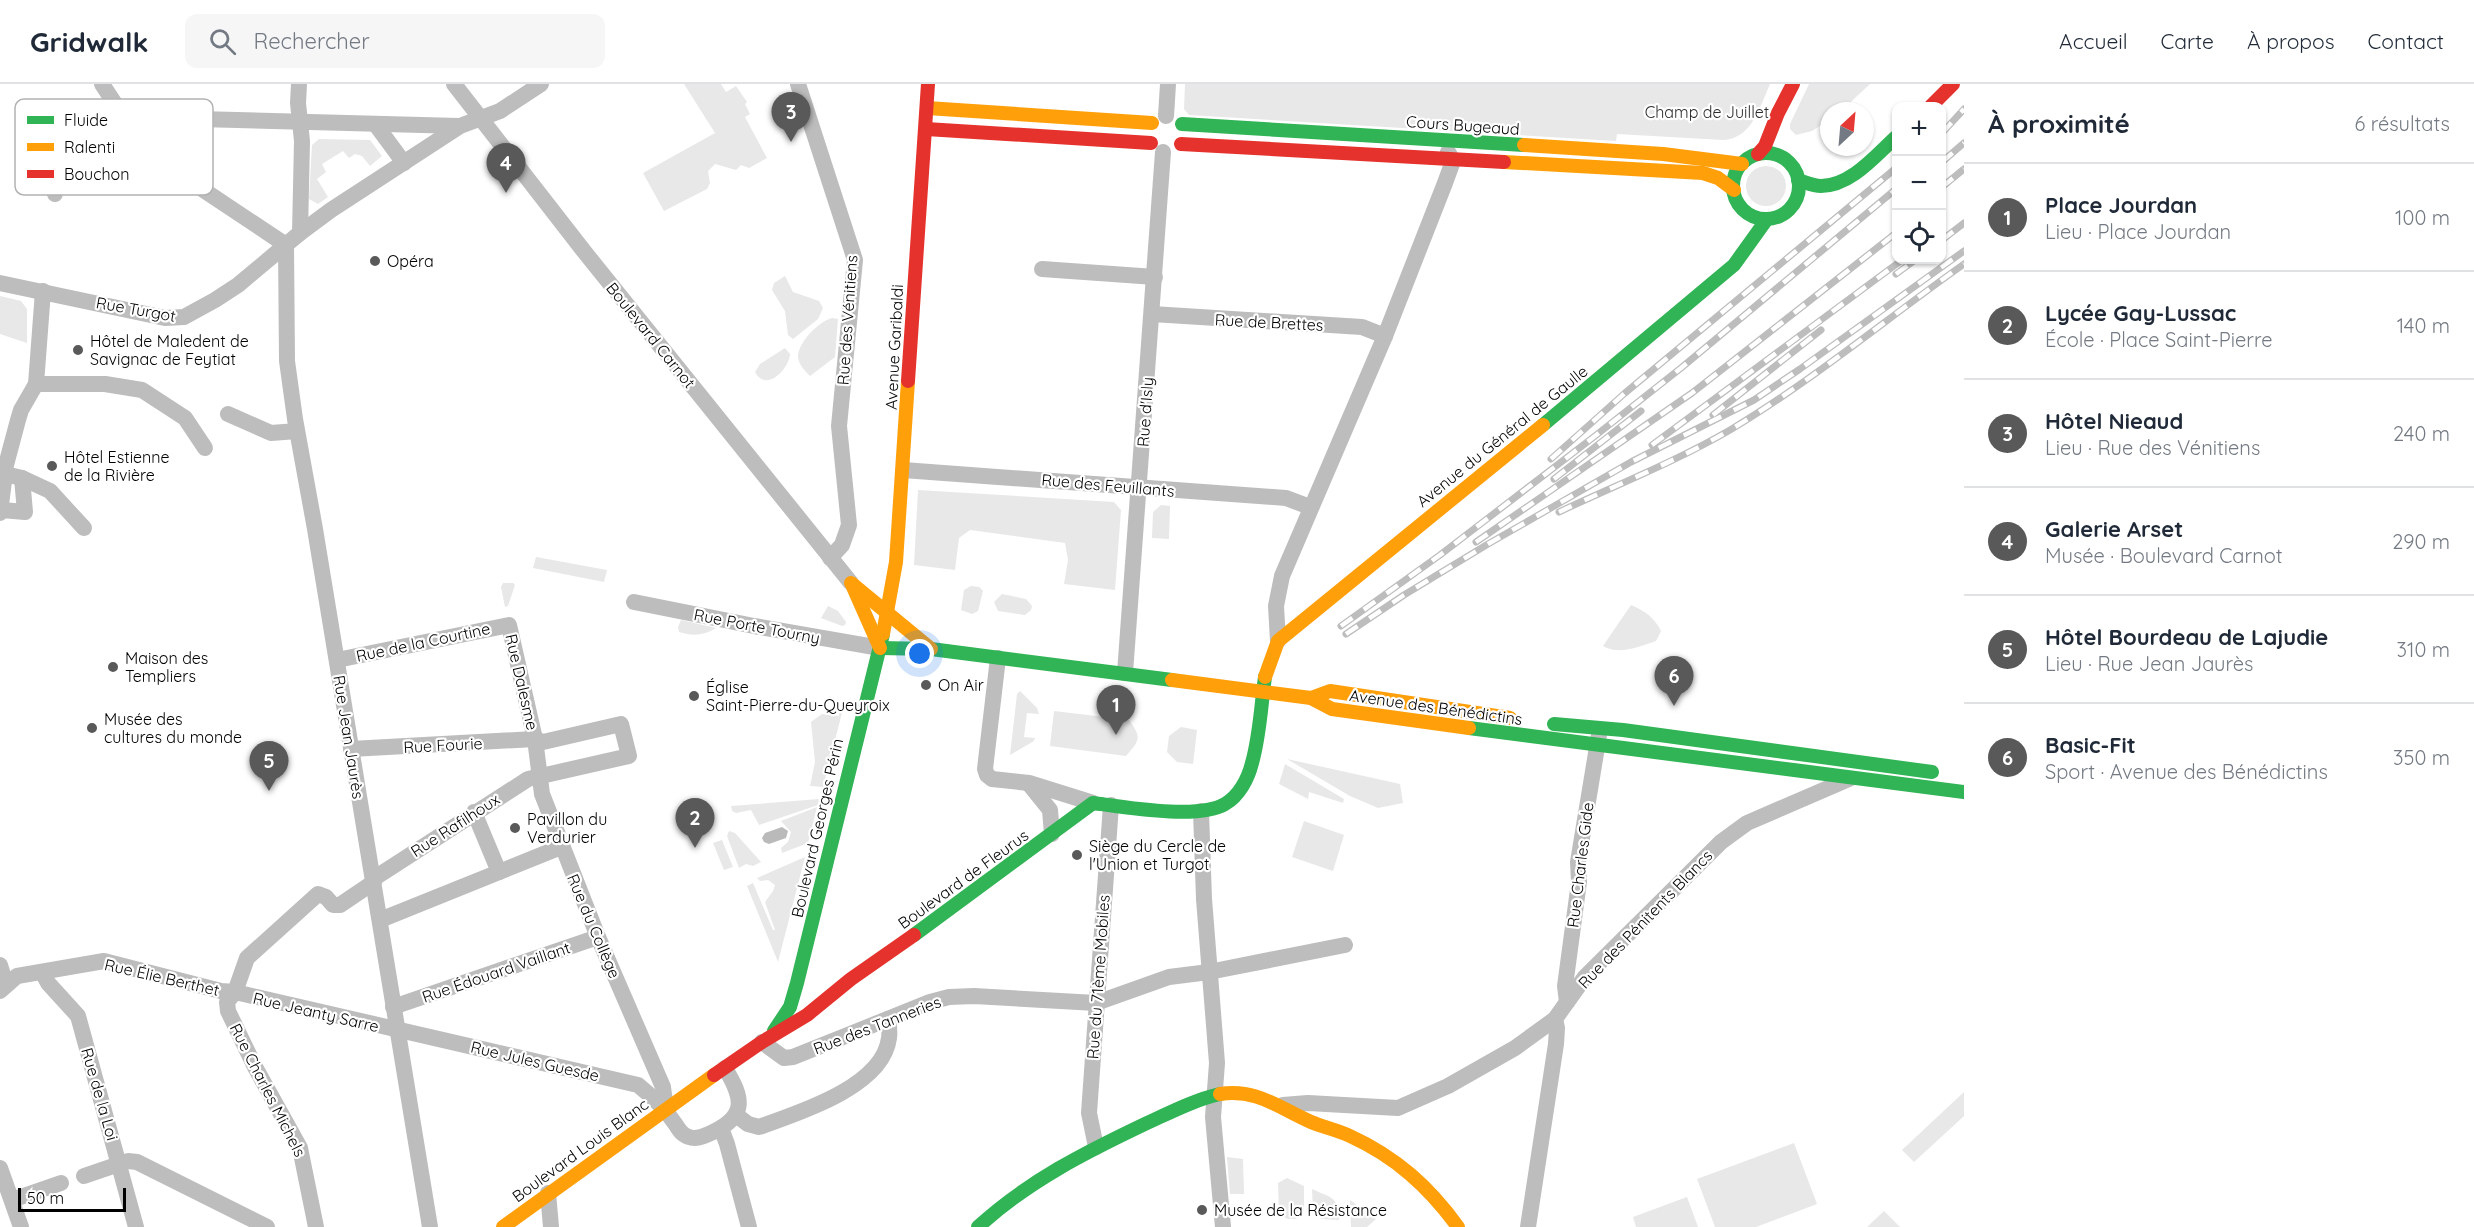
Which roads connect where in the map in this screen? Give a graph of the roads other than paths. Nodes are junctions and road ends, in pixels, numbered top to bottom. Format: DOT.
graph roads {
  1 [pos="102,84"];
  2 [pos="298,84"];
  3 [pos="454,84"];
  4 [pos="542,84"];
  5 [pos="798,84"];
  6 [pos="928,84"];
  7 [pos="1168,84"];
  8 [pos="1793,84"];
  9 [pos="1953,84"];
  10 [pos="1960,84"];
  11 [pos="1964,88"];
  12 [pos="112,99"];
  13 [pos="1935,102"];
  14 [pos="927,108"];
  15 [pos="479,117"];
  16 [pos="1159,119"];
  17 [pos="213,120"];
  18 [pos="302,122"];
  19 [pos="1182,124"];
  20 [pos="376,125"];
  21 [pos="460,126"];
  22 [pos="926,129"];
  23 [pos="1892,140"];
  24 [pos="1458,141"];
  25 [pos="1181,144"];
  26 [pos="1157,148"];
  27 [pos="1758,154"];
  28 [pos="1783,159"];
  29 [pos="1456,161"];
  30 [pos="404,164"];
  31 [pos="1742,164"];
  32 [pos="1798,180"];
  33 [pos="1820,187"];
  34 [pos="1734,190"];
  35 [pos="211,195"];
  36 [pos="1795,202"];
  37 [pos="1743,210"];
  38 [pos="1767,219"];
  39 [pos="300,233"];
  40 [pos="286,245"];
  41 [pos="1742,252"];
  42 [pos="1042,269"];
  43 [pos="1155,277"];
  44 [pos="0,283"];
  45 [pos="43,291"];
  46 [pos="1152,314"];
  47 [pos="1385,336"];
  48 [pos="36,384"];
  49 [pos="228,414"];
  50 [pos="297,431"];
  51 [pos="205,448"];
  52 [pos="5,470"];
  53 [pos="903,470"];
  54 [pos="22,478"];
  55 [pos="1140,488"];
  56 [pos="1310,507"];
  57 [pos="1,512"];
  58 [pos="84,528"];
  59 [pos="830,558"];
  60 [pos="851,583"];
  61 [pos="634,602"];
  62 [pos="886,612"];
  63 [pos="509,625"];
  64 [pos="1278,641"];
  65 [pos="880,648"];
  66 [pos="931,649"];
  67 [pos="998,658"];
  68 [pos="336,660"];
  69 [pos="1125,673"];
  70 [pos="1263,692"];
  71 [pos="1311,698"];
  72 [pos="1599,728"];
  73 [pos="535,740"];
  74 [pos="1597,746"];
  75 [pos="351,749"];
  76 [pos="538,775"];
  77 [pos="1948,775"];
  78 [pos="1849,779"];
  79 [pos="1029,783"];
  80 [pos="1964,792"];
  81 [pos="1093,803"];
  82 [pos="1111,805"];
  83 [pos="474,812"];
  84 [pos="1201,812"];
  85 [pos="1052,834"];
  86 [pos="561,846"];
  87 [pos="499,872"];
  88 [pos="373,880"];
  89 [pos="380,920"];
  90 [pos="598,938"];
  91 [pos="1345,945"];
  92 [pos="0,965"];
  93 [pos="42,972"];
  94 [pos="1209,972"];
  95 [pos="851,979"];
  96 [pos="823,984"];
  97 [pos="1,989"];
  98 [pos="235,992"];
  99 [pos="1096,1002"];
  100 [pos="1567,1002"];
  101 [pos="393,1007"];
  102 [pos="888,1019"];
  103 [pos="1555,1019"];
  104 [pos="397,1031"];
  105 [pos="762,1042"];
  106 [pos="653,1068"];
  107 [pos="725,1068"];
  108 [pos="638,1085"];
  109 [pos="1214,1095"];
  110 [pos="1231,1104"];
  111 [pos="671,1105"];
  112 [pos="1282,1105"];
  113 [pos="736,1115"];
  114 [pos="1306,1120"];
  115 [pos="721,1128"];
  116 [pos="1096,1148"];
  117 [pos="119,1164"];
  118 [pos="0,1168"];
  119 [pos="84,1176"];
  120 [pos="61,1183"];
  121 [pos="548,1193"];
  122 [pos="12,1200"];
  123 [pos="21,1227"];
  124 [pos="136,1227"];
  125 [pos="267,1227"];
  126 [pos="316,1227"];
  127 [pos="430,1227"];
  128 [pos="503,1227"];
  129 [pos="551,1227"];
  130 [pos="749,1227"];
  131 [pos="978,1227"];
  132 [pos="1223,1227"];
  133 [pos="1458,1227"];
  134 [pos="1528,1227"];
  1 -- 12 [label="street"];
  2 -- 18 [label="street"];
  3 -- 15 [label="street, Boulevard Carnot"];
  4 -- 15 [label="street, Rue Turgot"];
  5 -- 59 [label="street, Rue des Vénitiens"];
  6 -- 14 [label="main road, Avenue Garibaldi"];
  7 -- 16 [label="street"];
  8 -- 27 [label="main road"];
  8 -- 28 [label="main road"];
  9 -- 13 [label="main road"];
  10 -- 11 [label="main road"];
  14 -- 16 [label="main road"];
  14 -- 22 [label="main road, Avenue Garibaldi"];
  15 -- 21 [label="street, Rue Turgot"];
  15 -- 59 [label="street, Boulevard Carnot"];
  16 -- 19 [label="main road"];
  16 -- 26 [label="main road"];
  17 -- 18 [label="street"];
  18 -- 20 [label="street"];
  18 -- 39 [label="street"];
  19 -- 24 [label="main road, Cours Bugeaud"];
  19 -- 25 [label="main road"];
  20 -- 21 [label="street"];
  20 -- 30 [label="street"];
  21 -- 30 [label="street, Rue Turgot"];
  22 -- 26 [label="main road"];
  22 -- 53 [label="main road, Avenue Garibaldi"];
  23 -- 33 [label="main road"];
  24 -- 29 [label="street"];
  24 -- 31 [label="main road, Cours Bugeaud"];
  25 -- 26 [label="main road"];
  25 -- 29 [label="main road"];
  26 -- 43 [label="street, Rue d'Isly"];
  27 -- 28 [label="main road"];
  27 -- 31 [label="main road"];
  28 -- 32 [label="main road"];
  29 -- 34 [label="main road"];
  29 -- 47 [label="street"];
  30 -- 39 [label="street, Rue Turgot"];
  31 -- 34 [label="main road"];
  32 -- 33 [label="main road"];
  32 -- 36 [label="main road"];
  33 -- 36 [label="main road"];
  34 -- 37 [label="main road"];
  35 -- 40 [label="street"];
  36 -- 38 [label="main road"];
  37 -- 38 [label="main road"];
  37 -- 41 [label="main road"];
  38 -- 41 [label="main road, Avenue du Général de Gaulle"];
  39 -- 40 [label="street, Rue Turgot"];
  40 -- 45 [label="street, Rue Turgot"];
  40 -- 50 [label="street, Rue Jean Jaurès"];
  41 -- 64 [label="main road, Avenue du Général de Gaulle"];
  42 -- 43 [label="street"];
  43 -- 46 [label="street, Rue d'Isly"];
  44 -- 45 [label="street, Rue Turgot"];
  45 -- 48 [label="street"];
  46 -- 47 [label="street, Rue de Brettes"];
  46 -- 55 [label="street, Rue d'Isly"];
  47 -- 56 [label="street"];
  48 -- 51 [label="street"];
  48 -- 52 [label="street"];
  49 -- 50 [label="street"];
  50 -- 68 [label="street, Rue Jean Jaurès"];
  52 -- 54 [label="street"];
  52 -- 57 [label="street"];
  53 -- 55 [label="street, Rue des Feuillants"];
  53 -- 62 [label="main road, Avenue Garibaldi"];
  54 -- 57 [label="street"];
  54 -- 58 [label="street"];
  55 -- 56 [label="street, Rue des Feuillants"];
  55 -- 69 [label="street, Rue d'Isly"];
  56 -- 64 [label="street"];
  59 -- 60 [label="street, Boulevard Carnot"];
  60 -- 62 [label="main road"];
  60 -- 65 [label="main road"];
  61 -- 65 [label="street, Rue Porte Tourny"];
  62 -- 65 [label="main road, Boulevard Georges Périn"];
  62 -- 66 [label="main road"];
  63 -- 68 [label="street, Rue de la Courtine"];
  63 -- 73 [label="street, Rue Dalesme"];
  64 -- 70 [label="main road"];
  65 -- 66 [label="main road"];
  65 -- 105 [label="main road, Boulevard Georges Périn"];
  66 -- 67 [label="main road"];
  67 -- 69 [label="main road"];
  67 -- 79 [label="street"];
  68 -- 75 [label="street, Rue Jean Jaurès"];
  69 -- 70 [label="main road"];
  70 -- 71 [label="main road"];
  70 -- 84 [label="main road"];
  71 -- 72 [label="main road, Avenue des Bénédictins"];
  71 -- 74 [label="main road, Avenue des Bénédictins"];
  72 -- 74 [label="street, Rue Charles Gide"];
  72 -- 77 [label="main road, Avenue des Bénédictins"];
  73 -- 75 [label="street, Rue Fourie"];
  73 -- 76 [label="street, Rue du Collège"];
  73 -- 76 [label="street, Rue Fourie"];
  74 -- 78 [label="main road, Avenue des Bénédictins"];
  74 -- 100 [label="street, Rue Charles Gide"];
  75 -- 88 [label="street, Rue Jean Jaurès"];
  76 -- 83 [label="street, Rue Rafilhoux"];
  76 -- 86 [label="street, Rue du Collège"];
  78 -- 80 [label="main road, Avenue des Bénédictins"];
  78 -- 100 [label="street, Rue des Pénitents Blancs"];
  79 -- 81 [label="street"];
  79 -- 85 [label="street"];
  81 -- 82 [label="main road"];
  81 -- 85 [label="main road, Boulevard de Fleurus"];
  82 -- 84 [label="main road"];
  82 -- 99 [label="street, Rue du 71ème Mobiles"];
  83 -- 87 [label="street"];
  83 -- 88 [label="street, Rue Rafilhoux"];
  84 -- 94 [label="street"];
  85 -- 95 [label="main road, Boulevard de Fleurus"];
  86 -- 87 [label="street"];
  86 -- 90 [label="street, Rue du Collège"];
  87 -- 89 [label="street"];
  88 -- 89 [label="street, Rue Jean Jaurès"];
  88 -- 98 [label="street, Rue Élie Berthet"];
  89 -- 101 [label="street, Rue Jean Jaurès"];
  90 -- 101 [label="street, Rue Édouard Vaillant"];
  90 -- 106 [label="street, Rue du Collège"];
  91 -- 94 [label="street, Rue des Tanneries"];
  92 -- 97 [label="street"];
  93 -- 97 [label="street, Rue Élie Berthet"];
  93 -- 98 [label="street, Rue Élie Berthet"];
  93 -- 117 [label="street, Rue de la Loi"];
  94 -- 99 [label="street, Rue des Tanneries"];
  94 -- 109 [label="street"];
  95 -- 96 [label="main road, Boulevard de Fleurus"];
  95 -- 105 [label="main road, Boulevard de Fleurus"];
  98 -- 104 [label="street, Rue Jeanty Sarre"];
  98 -- 126 [label="street, Rue Charles Michels"];
  99 -- 102 [label="street, Rue des Tanneries"];
  99 -- 116 [label="street, Rue du 71ème Mobiles"];
  100 -- 103 [label="street, Rue des Pénitents Blancs"];
  101 -- 104 [label="street, Rue Jean Jaurès"];
  102 -- 105 [label="street, Rue des Tanneries"];
  102 -- 113 [label="street"];
  103 -- 112 [label="street, Rue des Pénitents Blancs"];
  103 -- 134 [label="street"];
  104 -- 108 [label="street, Rue Jules Guesde"];
  104 -- 127 [label="street, Rue Jean Jaurès"];
  105 -- 107 [label="main road, Boulevard Louis Blanc"];
  106 -- 108 [label="street"];
  106 -- 111 [label="street, Rue du Collège"];
  107 -- 111 [label="main road, Boulevard Louis Blanc"];
  107 -- 113 [label="street"];
  108 -- 111 [label="street, Rue Jules Guesde"];
  109 -- 110 [label="main road"];
  109 -- 112 [label="main road"];
  109 -- 116 [label="main road"];
  109 -- 132 [label="street"];
  110 -- 112 [label="main road"];
  110 -- 114 [label="main road"];
  111 -- 115 [label="street"];
  111 -- 121 [label="main road, Boulevard Louis Blanc"];
  112 -- 114 [label="main road"];
  113 -- 115 [label="street"];
  114 -- 133 [label="main road"];
  115 -- 130 [label="street"];
  116 -- 131 [label="main road"];
  117 -- 119 [label="street"];
  117 -- 124 [label="street, Rue de la Loi"];
  117 -- 125 [label="street"];
  118 -- 122 [label="street"];
  120 -- 122 [label="street"];
  121 -- 128 [label="main road, Boulevard Louis Blanc"];
  121 -- 129 [label="street"];
  122 -- 123 [label="street"];
}
